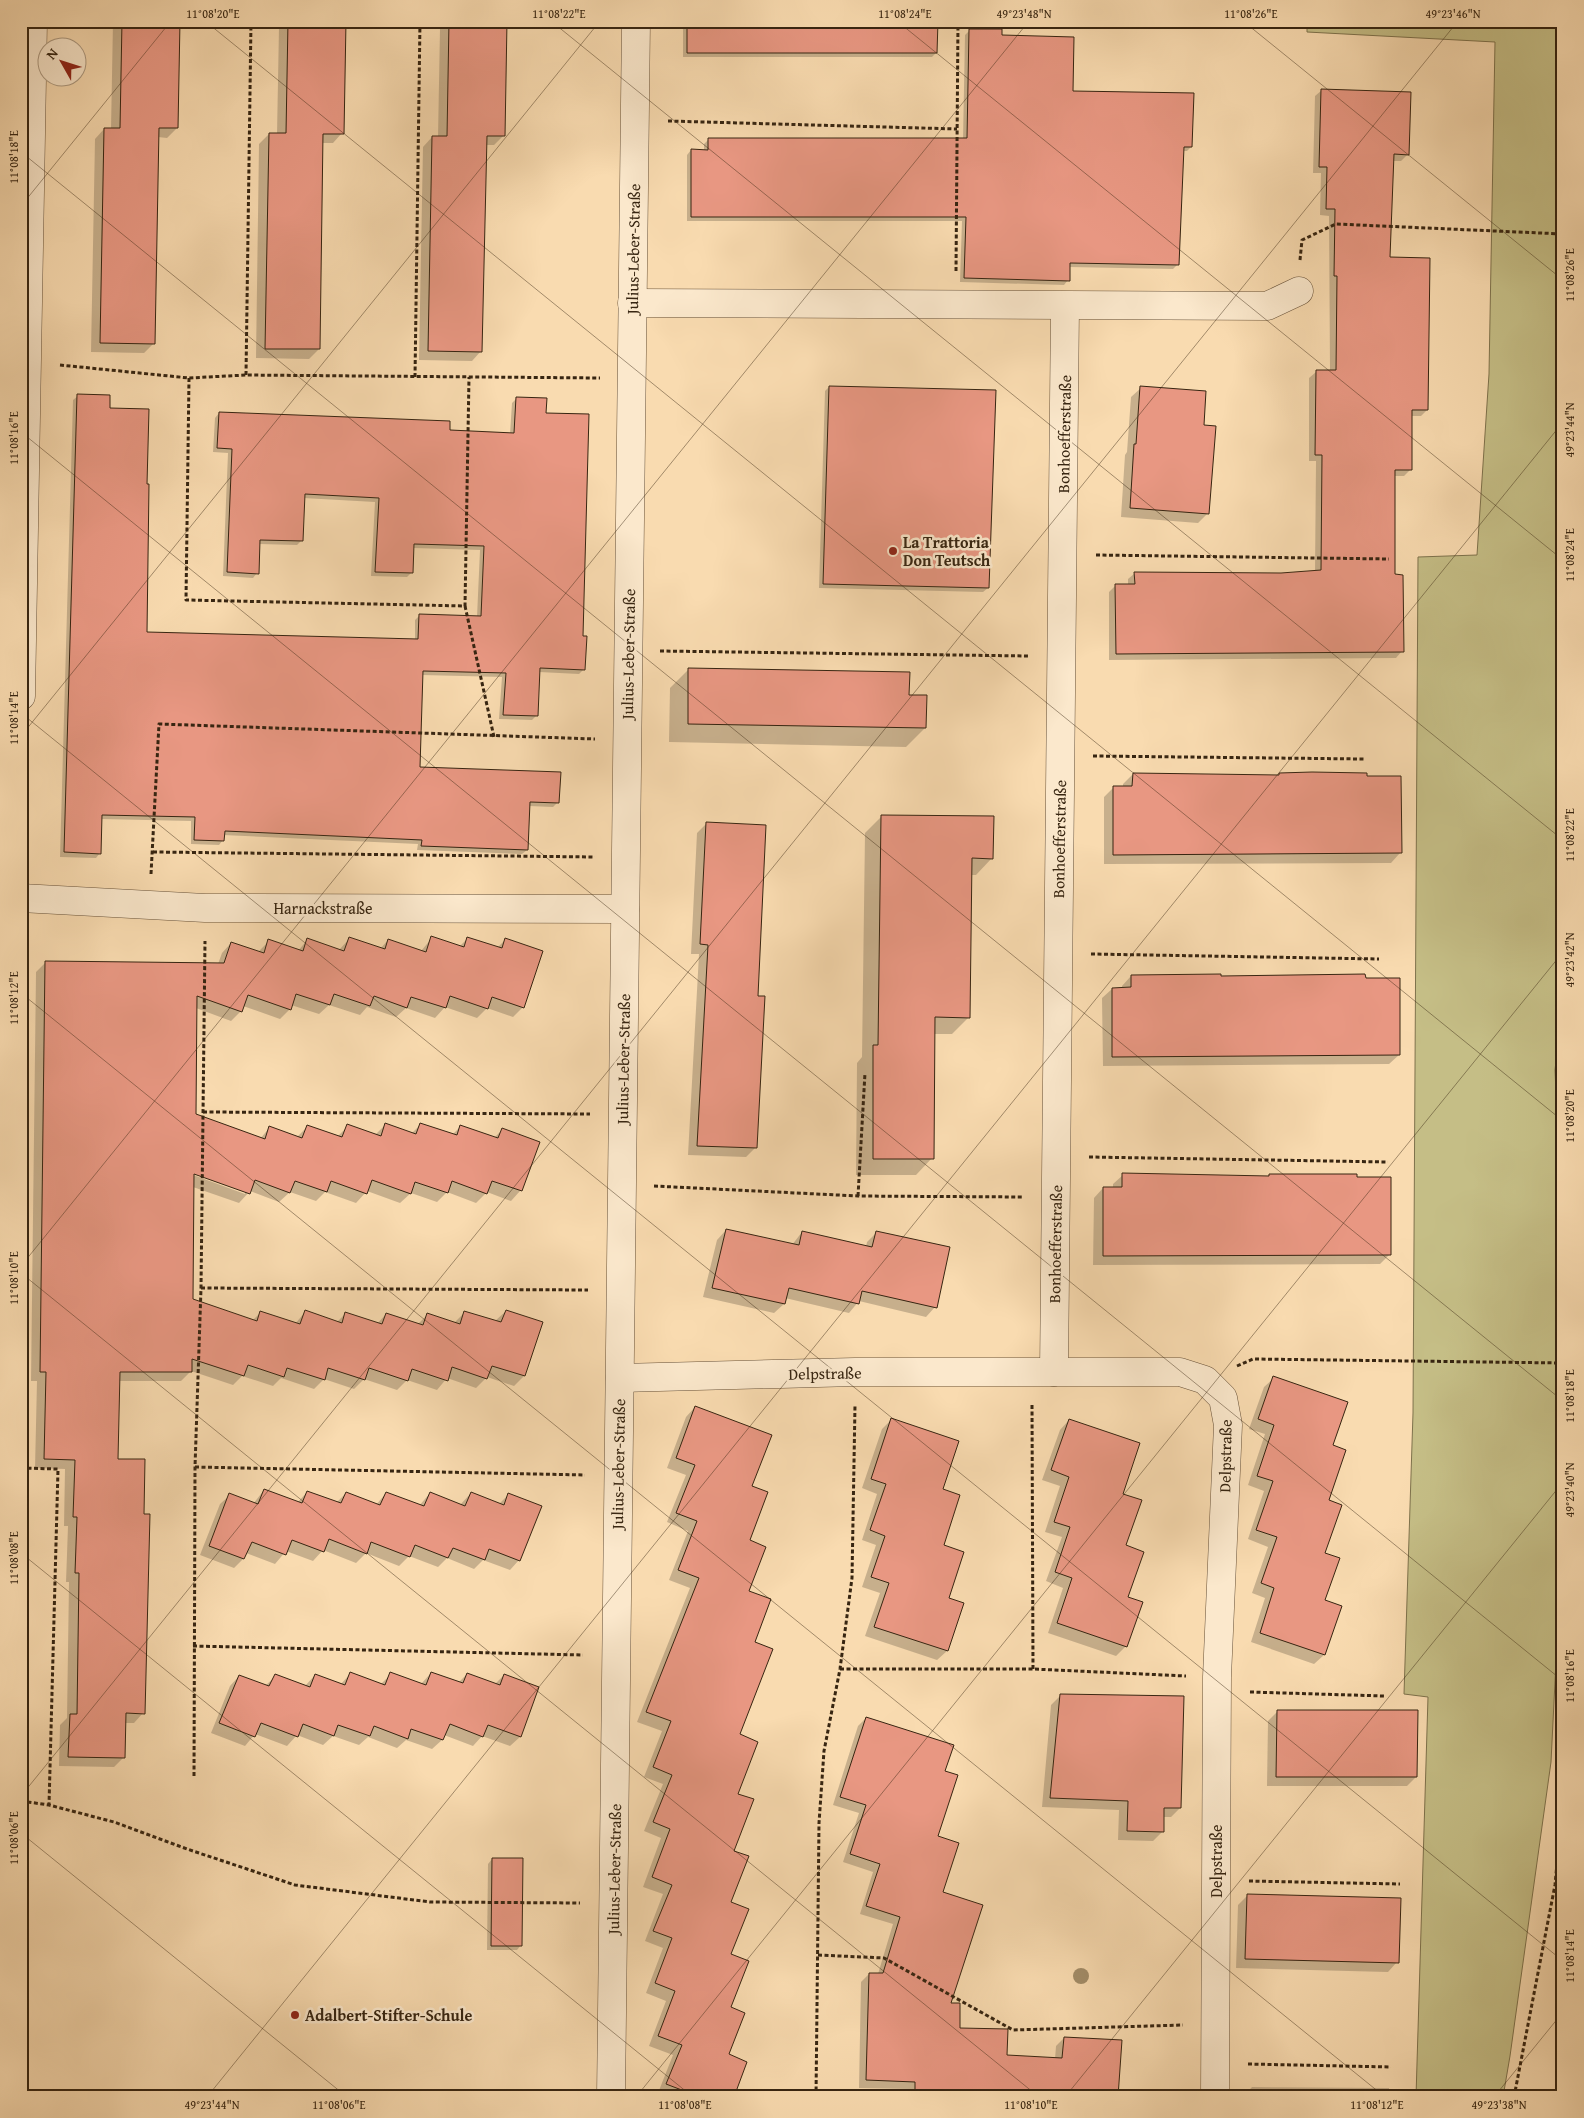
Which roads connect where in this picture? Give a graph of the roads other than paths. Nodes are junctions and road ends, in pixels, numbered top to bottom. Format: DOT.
graph roads {
  1 [pos="32,21"];
  2 [pos="636,21"];
  3 [pos="1299,291"];
  4 [pos="632,303"];
  5 [pos="1065,306"];
  6 [pos="21,696"];
  7 [pos="21,898"];
  8 [pos="625,909"];
  9 [pos="1043,1372"];
  10 [pos="620,1378"];
  11 [pos="611,2097"];
  12 [pos="1215,2097"];
  1 -- 6 [label="street"];
  2 -- 4 [label="street, Julius-Leber-Straße"];
  3 -- 5 [label="street"];
  4 -- 5 [label="street"];
  4 -- 8 [label="street, Julius-Leber-Straße"];
  5 -- 9 [label="street, Bonhoefferstraße"];
  7 -- 8 [label="street, Harnackstraße"];
  8 -- 10 [label="street, Julius-Leber-Straße"];
  9 -- 10 [label="street, Delpstraße"];
  9 -- 12 [label="street, Delpstraße"];
  10 -- 11 [label="street, Julius-Leber-Straße"];
}
